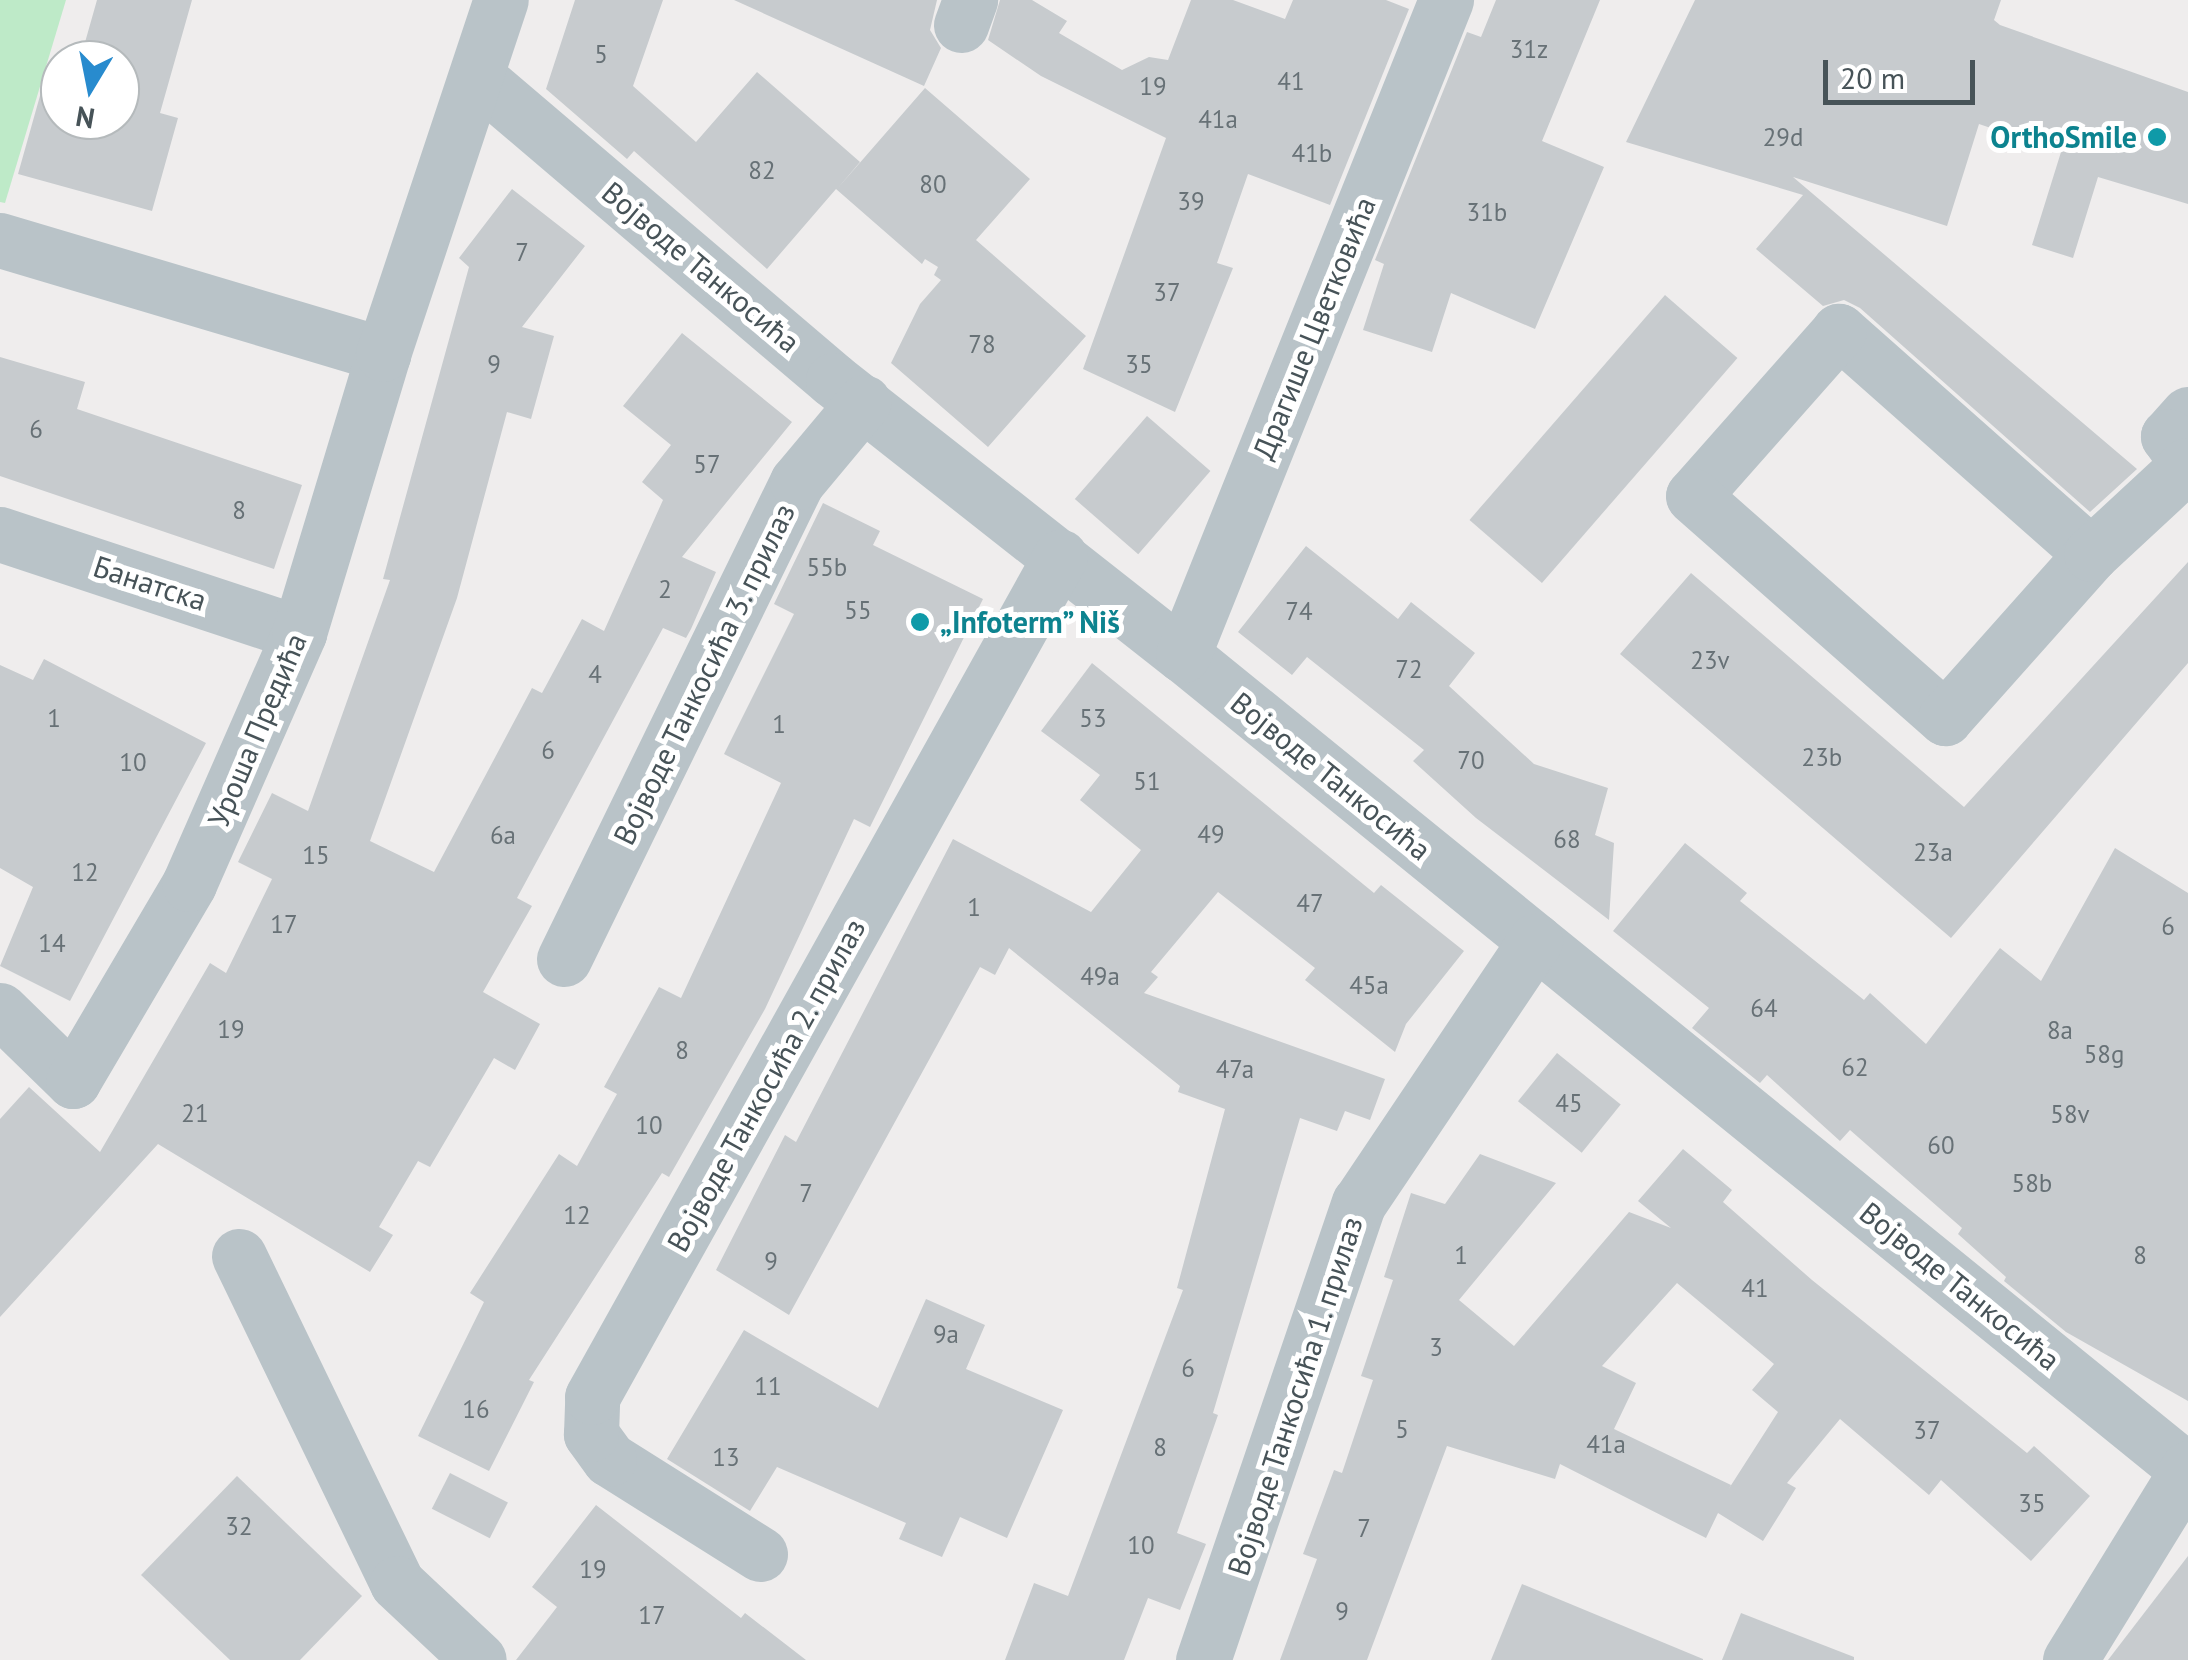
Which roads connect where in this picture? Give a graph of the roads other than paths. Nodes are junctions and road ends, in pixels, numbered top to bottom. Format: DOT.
graph roads {
  1 [pos="501,0"];
  2 [pos="1446,0"];
  3 [pos="477,77"];
  4 [pos="0,240"];
  5 [pos="382,354"];
  6 [pos="864,402"];
  7 [pos="2183,445"];
  8 [pos="0,534"];
  9 [pos="2090,554"];
  10 [pos="1060,557"];
  11 [pos="300,633"];
  12 [pos="1183,655"];
  13 [pos="1535,941"];
  14 [pos="564,960"];
  15 [pos="0,1010"];
  16 [pos="239,1256"];
  17 [pos="2188,1470"];
  18 [pos="760,1554"];
  19 [pos="479,1660"];
  20 [pos="1204,1660"];
  21 [pos="2070,1660"];
  1 -- 3 [label="street, Уроша Предића"];
  2 -- 12 [label="street, Драгише Цветковића"];
  3 -- 5 [label="street, Уроша Предића"];
  3 -- 6 [label="street, Војводе Танкосића"];
  4 -- 5 [label="street"];
  5 -- 11 [label="street, Уроша Предића"];
  6 -- 10 [label="street, Војводе Танкосића"];
  6 -- 14 [label="street, Војводе Танкосића 3. прилаз"];
  7 -- 9 [label="street"];
  8 -- 11 [label="street, Банатска"];
  9 -- 9 [label="street"];
  10 -- 12 [label="street, Војводе Танкосића"];
  10 -- 18 [label="street, Војводе Танкосића 2. прилаз"];
  11 -- 15 [label="street, Уроша Предића"];
  12 -- 13 [label="street, Војводе Танкосића"];
  13 -- 17 [label="street, Војводе Танкосића"];
  13 -- 20 [label="street, Војводе Танкосића 1. прилаз"];
  16 -- 19 [label="street"];
  17 -- 21 [label="street"];
}
